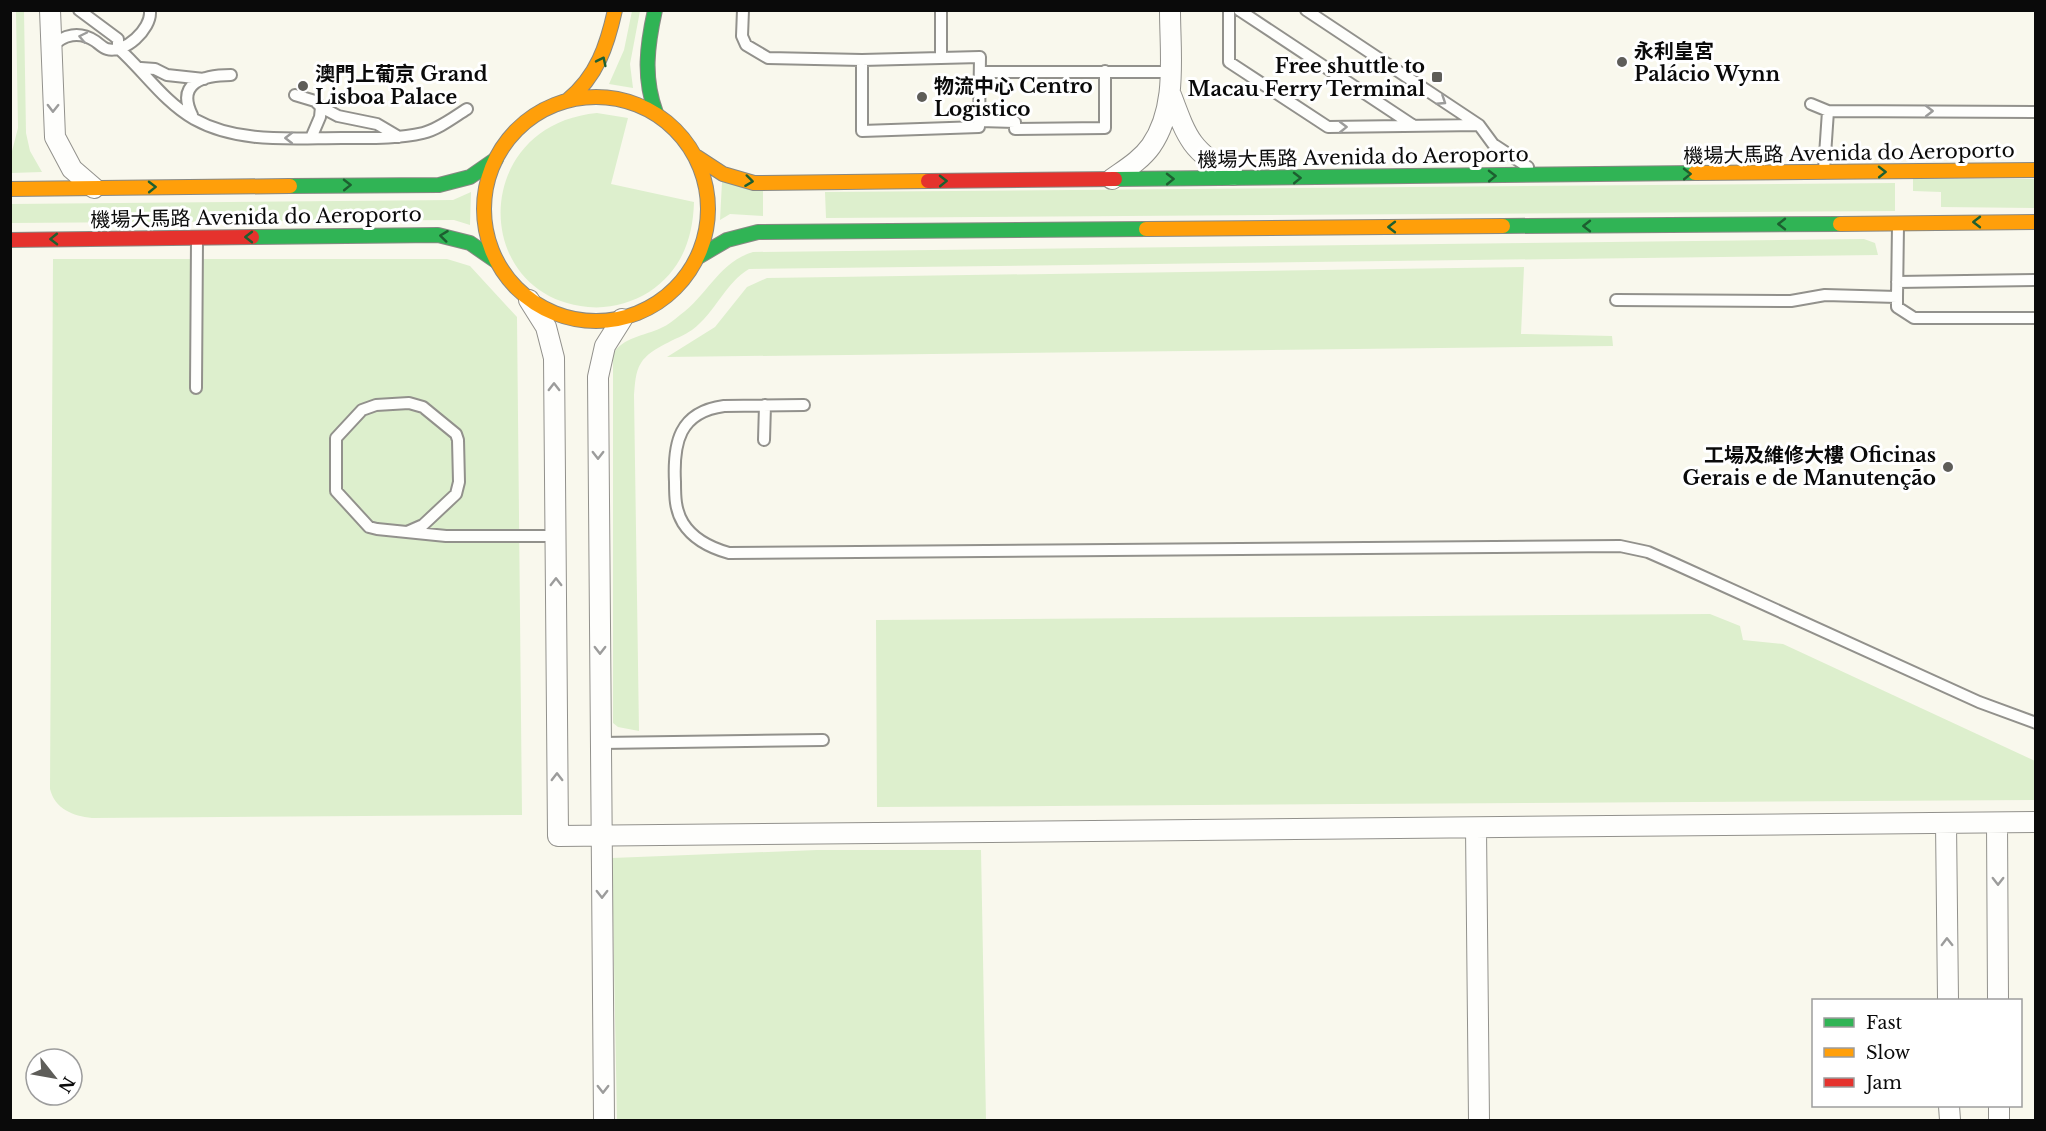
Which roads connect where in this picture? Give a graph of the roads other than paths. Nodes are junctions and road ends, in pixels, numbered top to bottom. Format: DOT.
graph roads {
  1 [pos="50,10"];
  2 [pos="615,10"];
  3 [pos="655,10"];
  4 [pos="742,10"];
  5 [pos="941,10"];
  6 [pos="1170,10"];
  7 [pos="1229,10"];
  8 [pos="1239,10"];
  9 [pos="1306,10"];
  10 [pos="84,12"];
  11 [pos="150,12"];
  12 [pos="118,48"];
  13 [pos="51,49"];
  14 [pos="941,58"];
  15 [pos="862,60"];
  16 [pos="141,68"];
  17 [pos="1105,71"];
  18 [pos="981,72"];
  19 [pos="1171,72"];
  20 [pos="231,75"];
  21 [pos="205,79"];
  22 [pos="295,95"];
  23 [pos="1171,95"];
  24 [pos="568,100"];
  25 [pos="1811,104"];
  26 [pos="321,107"];
  27 [pos="467,109"];
  28 [pos="1828,111"];
  29 [pos="2036,112"];
  30 [pos="656,113"];
  31 [pos="194,118"];
  32 [pos="980,121"];
  33 [pos="1479,125"];
  34 [pos="1414,126"];
  35 [pos="399,137"];
  36 [pos="311,138"];
  37 [pos="696,157"];
  38 [pos="496,159"];
  39 [pos="2036,170"];
  40 [pos="1824,172"];
  41 [pos="1541,175"];
  42 [pos="1239,178"];
  43 [pos="1112,179"];
  44 [pos="93,188"];
  45 [pos="10,189"];
  46 [pos="2036,222"];
  47 [pos="1898,223"];
  48 [pos="197,237"];
  49 [pos="10,240"];
  50 [pos="698,257"];
  51 [pos="496,261"];
  52 [pos="2036,280"];
  53 [pos="1897,282"];
  54 [pos="1897,297"];
  55 [pos="529,300"];
  56 [pos="1616,300"];
  57 [pos="2036,318"];
  58 [pos="622,319"];
  59 [pos="196,388"];
  60 [pos="765,405"];
  61 [pos="804,405"];
  62 [pos="764,440"];
  63 [pos="407,532"];
  64 [pos="556,536"];
  65 [pos="2036,723"];
  66 [pos="823,740"];
  67 [pos="601,743"];
  68 [pos="2036,822"];
  69 [pos="1946,823"];
  70 [pos="1997,823"];
  71 [pos="1476,828"];
  72 [pos="601,835"];
  73 [pos="1948,999"];
  74 [pos="1998,999"];
  75 [pos="604,1120"];
  76 [pos="1479,1120"];
  1 -- 13 [label="street"];
  24 -- 2 [label="main road, one-way"];
  3 -- 30 [label="main road"];
  4 -- 15 [label="lane"];
  5 -- 14 [label="lane"];
  6 -- 19 [label="street"];
  7 -- 34 [label="lane, one-way"];
  8 -- 34 [label="lane"];
  9 -- 33 [label="lane, one-way"];
  10 -- 12 [label="lane"];
  11 -- 12 [label="lane"];
  12 -- 13 [label="lane, one-way"];
  12 -- 16 [label="lane"];
  13 -- 44 [label="street, one-way"];
  14 -- 15 [label="lane"];
  14 -- 18 [label="lane"];
  15 -- 32 [label="lane"];
  16 -- 21 [label="lane"];
  16 -- 31 [label="lane"];
  17 -- 18 [label="lane"];
  17 -- 19 [label="lane"];
  17 -- 32 [label="lane"];
  18 -- 32 [label="lane"];
  19 -- 23 [label="street"];
  20 -- 21 [label="lane"];
  21 -- 31 [label="lane"];
  22 -- 26 [label="lane"];
  23 -- 42 [label="street"];
  23 -- 43 [label="street"];
  24 -- 30 [label="main road"];
  24 -- 38 [label="main road"];
  25 -- 28 [label="lane"];
  26 -- 35 [label="lane"];
  26 -- 36 [label="lane"];
  27 -- 35 [label="lane"];
  28 -- 29 [label="lane, one-way"];
  28 -- 40 [label="lane"];
  30 -- 37 [label="main road"];
  36 -- 31 [label="lane, one-way"];
  33 -- 34 [label="lane"];
  33 -- 41 [label="lane"];
  35 -- 36 [label="lane"];
  37 -- 43 [label="main road, 機場大馬路 Avenida do Aeroporto, one-way"];
  37 -- 50 [label="main road"];
  44 -- 38 [label="main road, 機場大馬路 Avenida do Aeroporto, one-way"];
  38 -- 51 [label="main road"];
  40 -- 39 [label="main road, 機場大馬路 Avenida do Aeroporto, one-way"];
  41 -- 40 [label="main road, 機場大馬路 Avenida do Aeroporto, one-way"];
  42 -- 41 [label="main road, 機場大馬路 Avenida do Aeroporto, one-way"];
  43 -- 42 [label="main road, 機場大馬路 Avenida do Aeroporto, one-way"];
  44 -- 45 [label="main road, 機場大馬路 Avenida do Aeroporto"];
  46 -- 47 [label="main road, one-way"];
  47 -- 50 [label="main road, one-way"];
  47 -- 53 [label="lane"];
  48 -- 49 [label="main road, 機場大馬路 Avenida do Aeroporto, one-way"];
  51 -- 48 [label="main road, 機場大馬路 Avenida do Aeroporto, one-way"];
  48 -- 59 [label="lane"];
  50 -- 58 [label="main road"];
  51 -- 55 [label="main road"];
  52 -- 53 [label="lane"];
  53 -- 54 [label="lane"];
  54 -- 56 [label="lane"];
  54 -- 57 [label="lane"];
  55 -- 58 [label="main road"];
  64 -- 55 [label="street, one-way"];
  58 -- 67 [label="street, one-way"];
  60 -- 61 [label="lane"];
  60 -- 62 [label="lane"];
  60 -- 65 [label="lane"];
  63 -- 63 [label="lane"];
  63 -- 64 [label="lane"];
  72 -- 64 [label="street, one-way"];
  66 -- 67 [label="lane"];
  67 -- 72 [label="street"];
  68 -- 70 [label="street"];
  69 -- 70 [label="street"];
  69 -- 71 [label="street"];
  73 -- 69 [label="street, one-way"];
  70 -- 74 [label="street, one-way"];
  71 -- 72 [label="street"];
  71 -- 76 [label="street"];
  72 -- 75 [label="street, one-way"];
}
